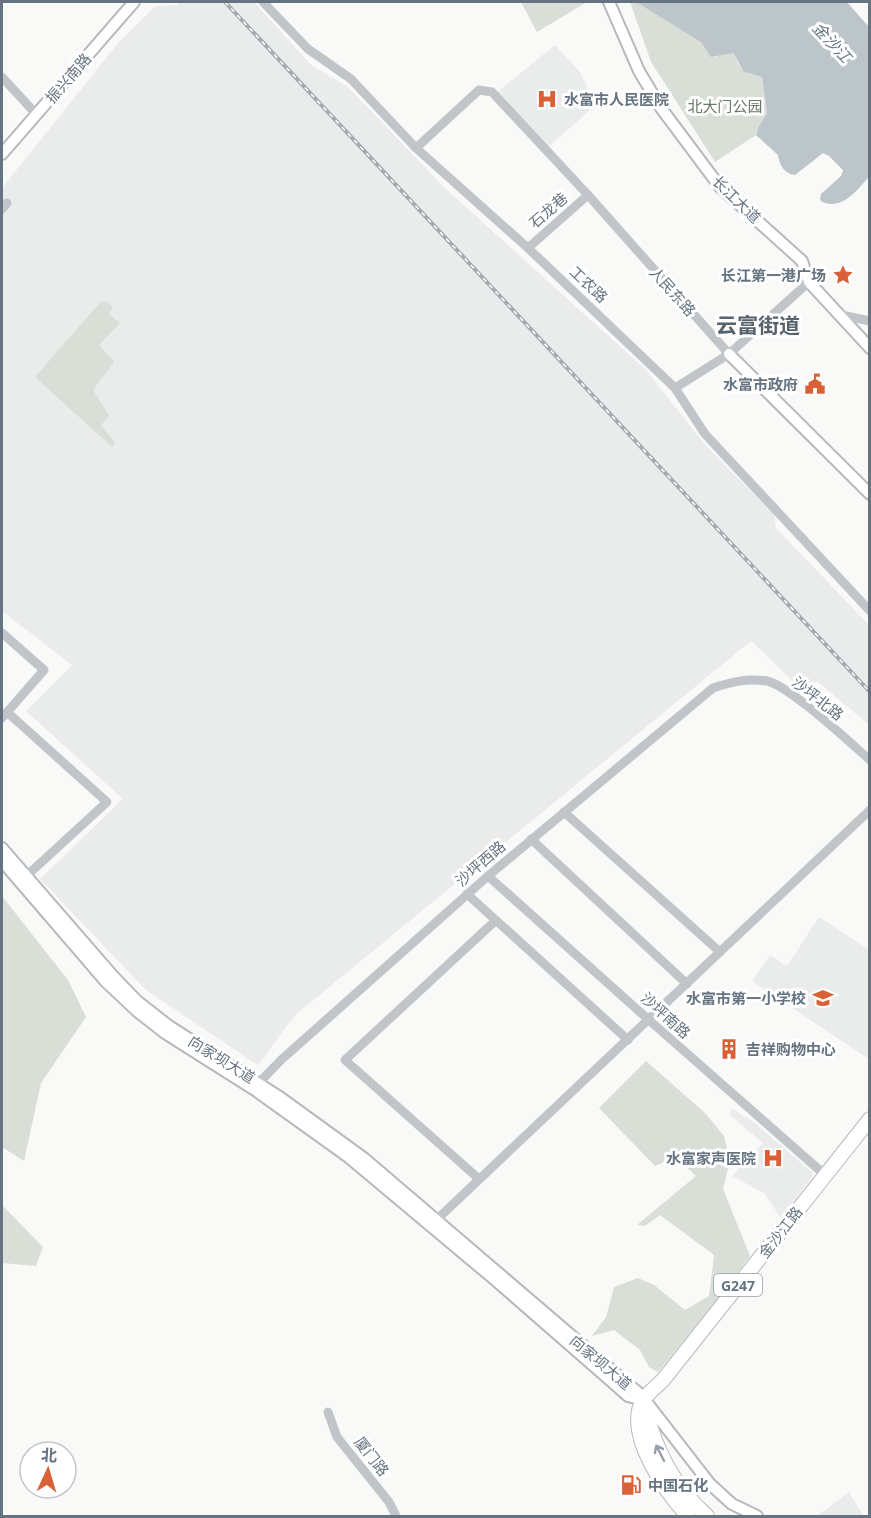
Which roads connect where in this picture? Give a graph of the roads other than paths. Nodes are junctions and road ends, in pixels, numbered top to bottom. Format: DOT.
graph roads {
  1 [pos="134,2"];
  2 [pos="263,2"];
  3 [pos="609,2"];
  4 [pos="2,77"];
  5 [pos="36,114"];
  6 [pos="417,148"];
  7 [pos="2,154"];
  8 [pos="588,195"];
  9 [pos="528,248"];
  10 [pos="809,282"];
  11 [pos="837,314"];
  12 [pos="870,321"];
  13 [pos="870,348"];
  14 [pos="729,354"];
  15 [pos="675,388"];
  16 [pos="870,494"];
  17 [pos="870,611"];
  18 [pos="2,633"];
  19 [pos="740,680"];
  20 [pos="4,715"];
  21 [pos="870,759"];
  22 [pos="870,810"];
  23 [pos="564,812"];
  24 [pos="531,840"];
  25 [pos="2,848"];
  26 [pos="2,861"];
  27 [pos="488,876"];
  28 [pos="23,879"];
  29 [pos="467,894"];
  30 [pos="494,922"];
  31 [pos="720,952"];
  32 [pos="687,984"];
  33 [pos="649,1020"];
  34 [pos="628,1040"];
  35 [pos="256,1086"];
  36 [pos="870,1119"];
  37 [pos="825,1175"];
  38 [pos="480,1179"];
  39 [pos="433,1222"];
  40 [pos="643,1400"];
  41 [pos="328,1412"];
  42 [pos="396,1516"];
  43 [pos="688,1516"];
  44 [pos="707,1516"];
  45 [pos="757,1516"];
  1 -- 5 [label="main road, 振兴南路"];
  2 -- 6 [label="street, 工农路"];
  3 -- 10 [label="main road, 长江大道"];
  4 -- 5 [label="street"];
  5 -- 7 [label="main road, 振兴南路"];
  6 -- 8 [label="street, 人民东路"];
  6 -- 9 [label="street, 工农路"];
  8 -- 9 [label="street, 石龙巷"];
  8 -- 14 [label="street, 人民东路"];
  9 -- 15 [label="street, 工农路"];
  10 -- 11 [label="main road, 长江大道"];
  10 -- 14 [label="street"];
  11 -- 12 [label="street"];
  11 -- 13 [label="main road, 长江大道"];
  14 -- 15 [label="street"];
  14 -- 16 [label="main road, 人民东路"];
  15 -- 17 [label="street, 工农路"];
  18 -- 20 [label="street"];
  19 -- 21 [label="street, 沙坪北路"];
  19 -- 23 [label="street, 沙坪西路"];
  20 -- 28 [label="street"];
  22 -- 31 [label="street"];
  23 -- 24 [label="street, 沙坪西路"];
  23 -- 31 [label="street"];
  24 -- 27 [label="street, 沙坪西路"];
  24 -- 32 [label="street"];
  25 -- 28 [label="main road, 向家坝大道"];
  26 -- 28 [label="main road, 向家坝大道"];
  27 -- 29 [label="street, 沙坪西路"];
  27 -- 33 [label="street, 沙坪南路"];
  28 -- 35 [label="main road, 向家坝大道"];
  29 -- 34 [label="street"];
  29 -- 35 [label="street, 沙坪西路"];
  30 -- 38 [label="street"];
  31 -- 32 [label="street"];
  32 -- 33 [label="street"];
  33 -- 34 [label="street"];
  33 -- 37 [label="street, 沙坪南路"];
  34 -- 38 [label="street"];
  35 -- 39 [label="main road, 向家坝大道"];
  36 -- 37 [label="highway, 金沙江路 / G247"];
  37 -- 40 [label="highway, 金沙江路 / G247"];
  38 -- 39 [label="street"];
  39 -- 40 [label="main road, 向家坝大道"];
  40 -- 43 [label="highway"];
  44 -- 40 [label="highway, one-way"];
  40 -- 45 [label="main road, 向家坝大道"];
  41 -- 42 [label="street, 厦门路"];
}
